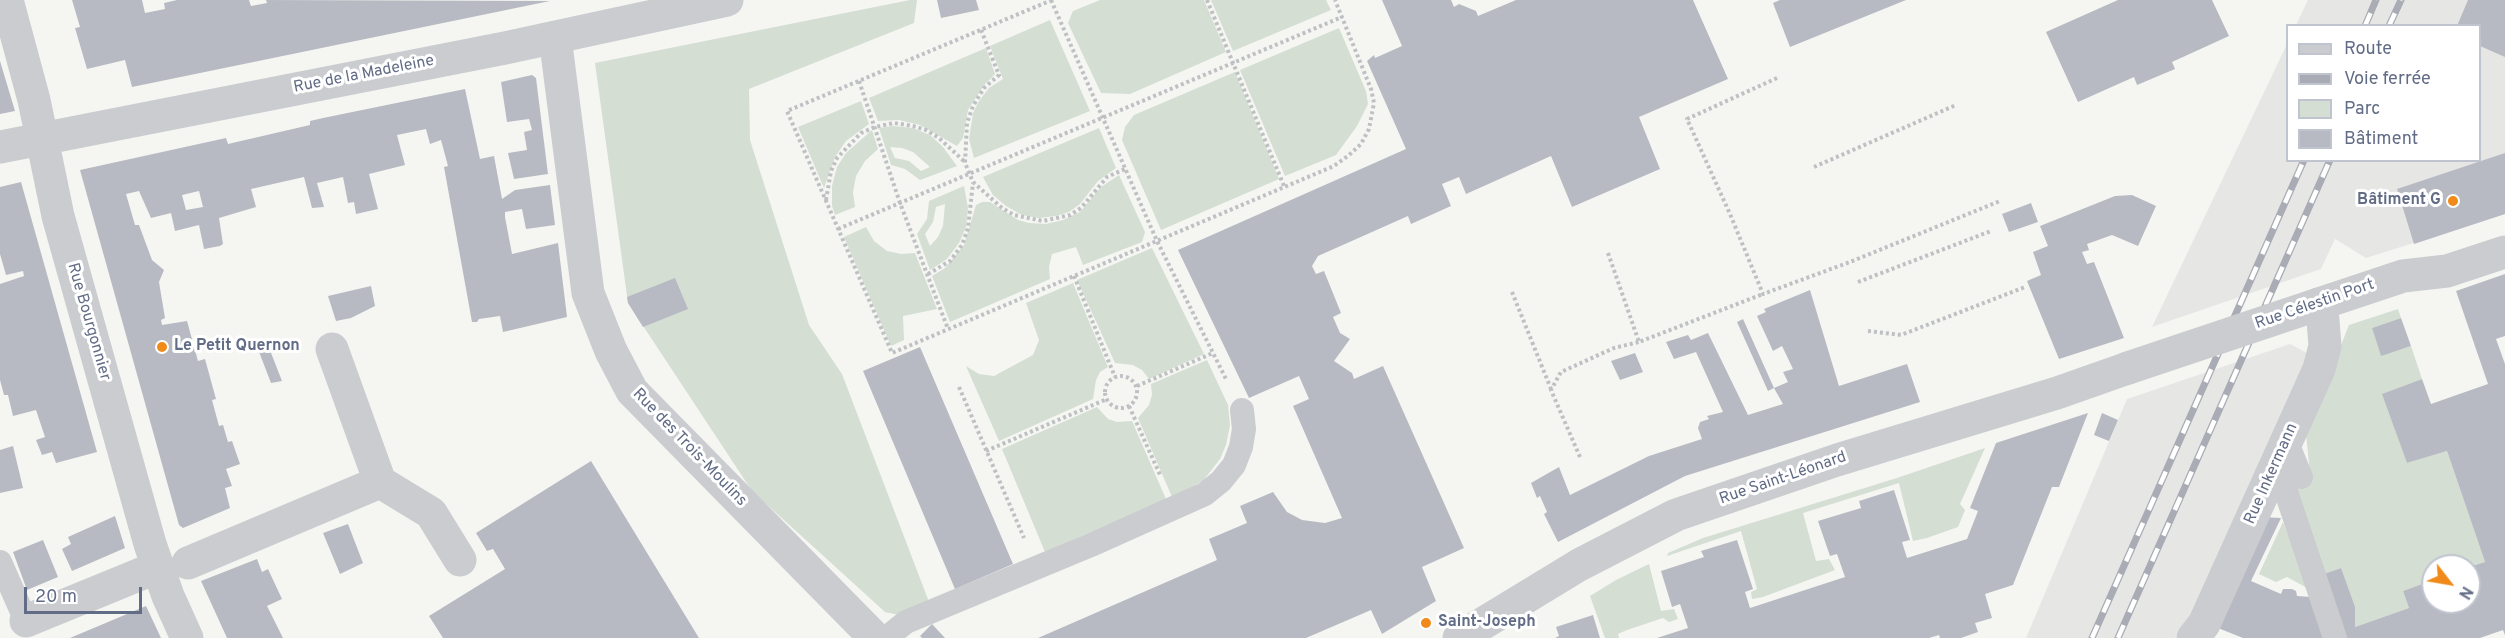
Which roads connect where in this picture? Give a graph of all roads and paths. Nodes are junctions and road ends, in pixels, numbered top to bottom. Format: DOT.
graph roads {
  1 [pos="7,0"];
  2 [pos="727,0"];
  3 [pos="1052,0"];
  4 [pos="1207,0"];
  5 [pos="1335,0"];
  6 [pos="1342,17"];
  7 [pos="981,30"];
  8 [pos="555,37"];
  9 [pos="1234,62"];
  10 [pos="1777,78"];
  11 [pos="859,81"];
  12 [pos="1956,105"];
  13 [pos="1102,117"];
  14 [pos="874,127"];
  15 [pos="42,138"];
  16 [pos="0,147"];
  17 [pos="965,163"];
  18 [pos="1814,167"];
  19 [pos="1125,168"];
  20 [pos="970,173"];
  21 [pos="974,182"];
  22 [pos="1284,186"];
  23 [pos="2000,201"];
  24 [pos="826,202"];
  25 [pos="900,203"];
  26 [pos="838,229"];
  27 [pos="1991,231"];
  28 [pos="1157,241"];
  29 [pos="2505,252"];
  30 [pos="1608,253"];
  31 [pos="927,274"];
  32 [pos="1074,276"];
  33 [pos="1858,282"];
  34 [pos="2025,288"];
  35 [pos="1512,292"];
  36 [pos="1763,294"];
  37 [pos="2326,307"];
  38 [pos="948,329"];
  39 [pos="1868,331"];
  40 [pos="1640,342"];
  41 [pos="332,349"];
  42 [pos="1213,353"];
  43 [pos="2128,368"];
  44 [pos="1115,377"];
  45 [pos="1137,386"];
  46 [pos="959,387"];
  47 [pos="1551,390"];
  48 [pos="1107,399"];
  49 [pos="1129,406"];
  50 [pos="1242,410"];
  51 [pos="986,451"];
  52 [pos="1580,457"];
  53 [pos="2288,462"];
  54 [pos="380,482"];
  55 [pos="1174,508"];
  56 [pos="460,560"];
  57 [pos="0,562"];
  58 [pos="173,565"];
  59 [pos="1037,568"];
  60 [pos="26,621"];
  61 [pos="1478,633"];
  62 [pos="187,638"];
  63 [pos="875,638"];
  64 [pos="886,638"];
  65 [pos="2193,638"];
  66 [pos="2335,638"];
  1 -- 15 [label="street, Rue Bourgonnier"];
  2 -- 8 [label="street, Rue de la Madeleine"];
  3 -- 7 [label="path"];
  3 -- 13 [label="path"];
  4 -- 9 [label="path"];
  5 -- 6 [label="path"];
  6 -- 9 [label="path"];
  6 -- 22 [label="path"];
  7 -- 11 [label="path"];
  7 -- 17 [label="path"];
  8 -- 15 [label="street, Rue de la Madeleine"];
  8 -- 63 [label="street, Rue des Trois-Moulins"];
  9 -- 13 [label="path"];
  9 -- 22 [label="path"];
  10 -- 36 [label="path"];
  11 -- 14 [label="path"];
  11 -- 24 [label="path"];
  12 -- 18 [label="path"];
  13 -- 19 [label="path"];
  13 -- 20 [label="path"];
  14 -- 17 [label="path"];
  14 -- 24 [label="path"];
  14 -- 25 [label="path"];
  15 -- 16 [label="street, Rue de la Madeleine"];
  15 -- 58 [label="street, Rue Bourgonnier"];
  17 -- 20 [label="path"];
  19 -- 21 [label="path"];
  19 -- 28 [label="path"];
  20 -- 21 [label="path"];
  20 -- 25 [label="path"];
  21 -- 31 [label="path"];
  22 -- 28 [label="path"];
  23 -- 36 [label="path"];
  24 -- 26 [label="path"];
  25 -- 26 [label="path"];
  25 -- 31 [label="path"];
  26 -- 38 [label="path"];
  27 -- 33 [label="path"];
  28 -- 32 [label="path"];
  28 -- 42 [label="path"];
  29 -- 37 [label="street, Rue Célestin Port"];
  30 -- 40 [label="path"];
  31 -- 38 [label="path"];
  32 -- 38 [label="path"];
  32 -- 44 [label="path"];
  34 -- 39 [label="path"];
  35 -- 47 [label="path"];
  36 -- 40 [label="path"];
  37 -- 43 [label="street, Rue Célestin Port, bridge"];
  37 -- 53 [label="street, Rue Inkermann"];
  40 -- 47 [label="path"];
  41 -- 54 [label="street"];
  42 -- 45 [label="path"];
  42 -- 50 [label="path"];
  43 -- 61 [label="street, Rue Saint-Léonard"];
  44 -- 45 [label="path"];
  44 -- 48 [label="path"];
  45 -- 49 [label="path"];
  46 -- 51 [label="path"];
  47 -- 52 [label="path"];
  48 -- 49 [label="path"];
  48 -- 51 [label="path"];
  49 -- 55 [label="path"];
  50 -- 55 [label="lane"];
  51 -- 59 [label="path"];
  53 -- 65 [label="street, Rue Inkermann"];
  53 -- 66 [label="lane"];
  54 -- 56 [label="street"];
  54 -- 58 [label="street"];
  55 -- 59 [label="lane"];
  57 -- 60 [label="lane"];
  58 -- 60 [label="street"];
  58 -- 62 [label="street, Rue Bourgonnier"];
  59 -- 64 [label="lane"];
}
